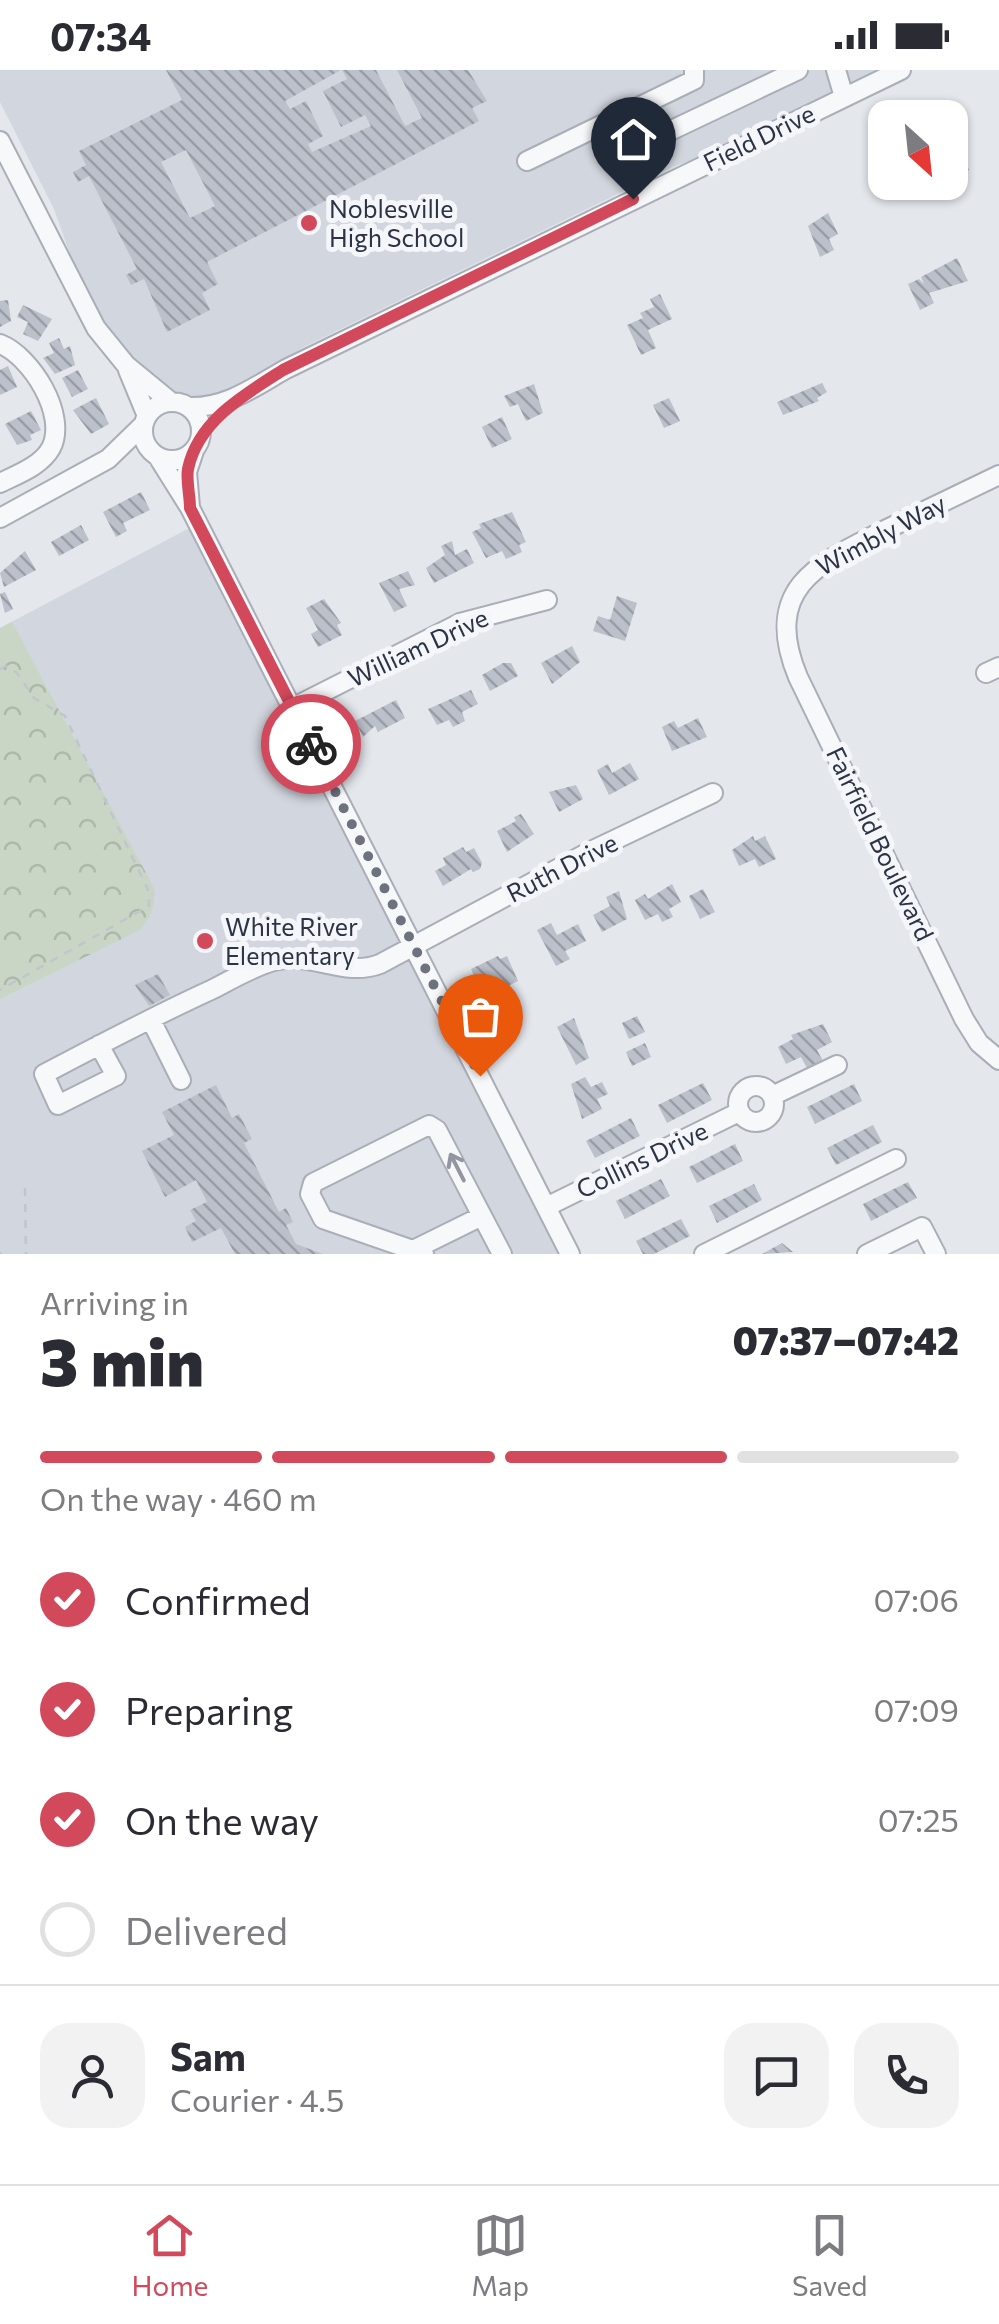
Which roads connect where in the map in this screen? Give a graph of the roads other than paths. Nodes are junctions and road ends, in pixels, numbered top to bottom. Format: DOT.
graph roads {
  1 [pos="798,70"];
  2 [pos="836,70"];
  3 [pos="900,70"];
  4 [pos="694,75"];
  5 [pos="844,97"];
  6 [pos="709,113"];
  7 [pos="0,141"];
  8 [pos="613,158"];
  9 [pos="527,161"];
  10 [pos="0,344"];
  11 [pos="126,365"];
  12 [pos="242,395"];
  13 [pos="170,402"];
  14 [pos="190,407"];
  15 [pos="145,420"];
  16 [pos="202,433"];
  17 [pos="194,451"];
  18 [pos="154,454"];
  19 [pos="108,459"];
  20 [pos="999,475"];
  21 [pos="0,483"];
  22 [pos="190,508"];
  23 [pos="0,518"];
  24 [pos="547,600"];
  25 [pos="786,617"];
  26 [pos="292,708"];
  27 [pos="713,793"];
  28 [pos="414,946"];
  29 [pos="151,1020"];
  30 [pos="100,1046"];
  31 [pos="999,1060"];
  32 [pos="837,1065"];
  33 [pos="181,1080"];
  34 [pos="772,1096"];
  35 [pos="739,1112"];
  36 [pos="896,1159"];
  37 [pos="546,1207"];
  38 [pos="482,1216"];
  39 [pos="418,1252"];
  40 [pos="502,1254"];
  41 [pos="570,1254"];
  42 [pos="704,1254"];
  43 [pos="867,1254"];
  44 [pos="936,1254"];
  1 -- 6 [label="street"];
  2 -- 5 [label="street"];
  3 -- 5 [label="street, Field Drive"];
  4 -- 6 [label="street"];
  4 -- 9 [label="street"];
  5 -- 12 [label="street, Field Drive"];
  6 -- 8 [label="street"];
  7 -- 11 [label="street"];
  10 -- 21 [label="street"];
  11 -- 13 [label="street"];
  11 -- 15 [label="street"];
  12 -- 14 [label="street"];
  12 -- 16 [label="street"];
  13 -- 14 [label="street"];
  13 -- 15 [label="street"];
  14 -- 16 [label="street"];
  15 -- 18 [label="street"];
  15 -- 19 [label="street"];
  16 -- 17 [label="street"];
  17 -- 18 [label="street"];
  17 -- 22 [label="street"];
  18 -- 19 [label="street"];
  18 -- 22 [label="street"];
  19 -- 23 [label="street"];
  20 -- 25 [label="street, Wimbly Way"];
  22 -- 26 [label="street"];
  24 -- 26 [label="street, William Drive"];
  25 -- 31 [label="street, Fairfield Boulevard"];
  26 -- 28 [label="street"];
  27 -- 28 [label="street, Ruth Drive"];
  28 -- 29 [label="street, Ruth Drive"];
  28 -- 37 [label="street"];
  29 -- 30 [label="street, Ruth Drive"];
  29 -- 33 [label="street"];
  32 -- 34 [label="street, Collins Drive"];
  34 -- 35 [label="street, Collins Drive"];
  34 -- 35 [label="street, Collins Drive"];
  35 -- 37 [label="street, Collins Drive"];
  36 -- 42 [label="street"];
  37 -- 41 [label="street"];
  38 -- 39 [label="street"];
  38 -- 39 [label="street, one-way"];
  38 -- 40 [label="street"];
  43 -- 44 [label="street"];
}
